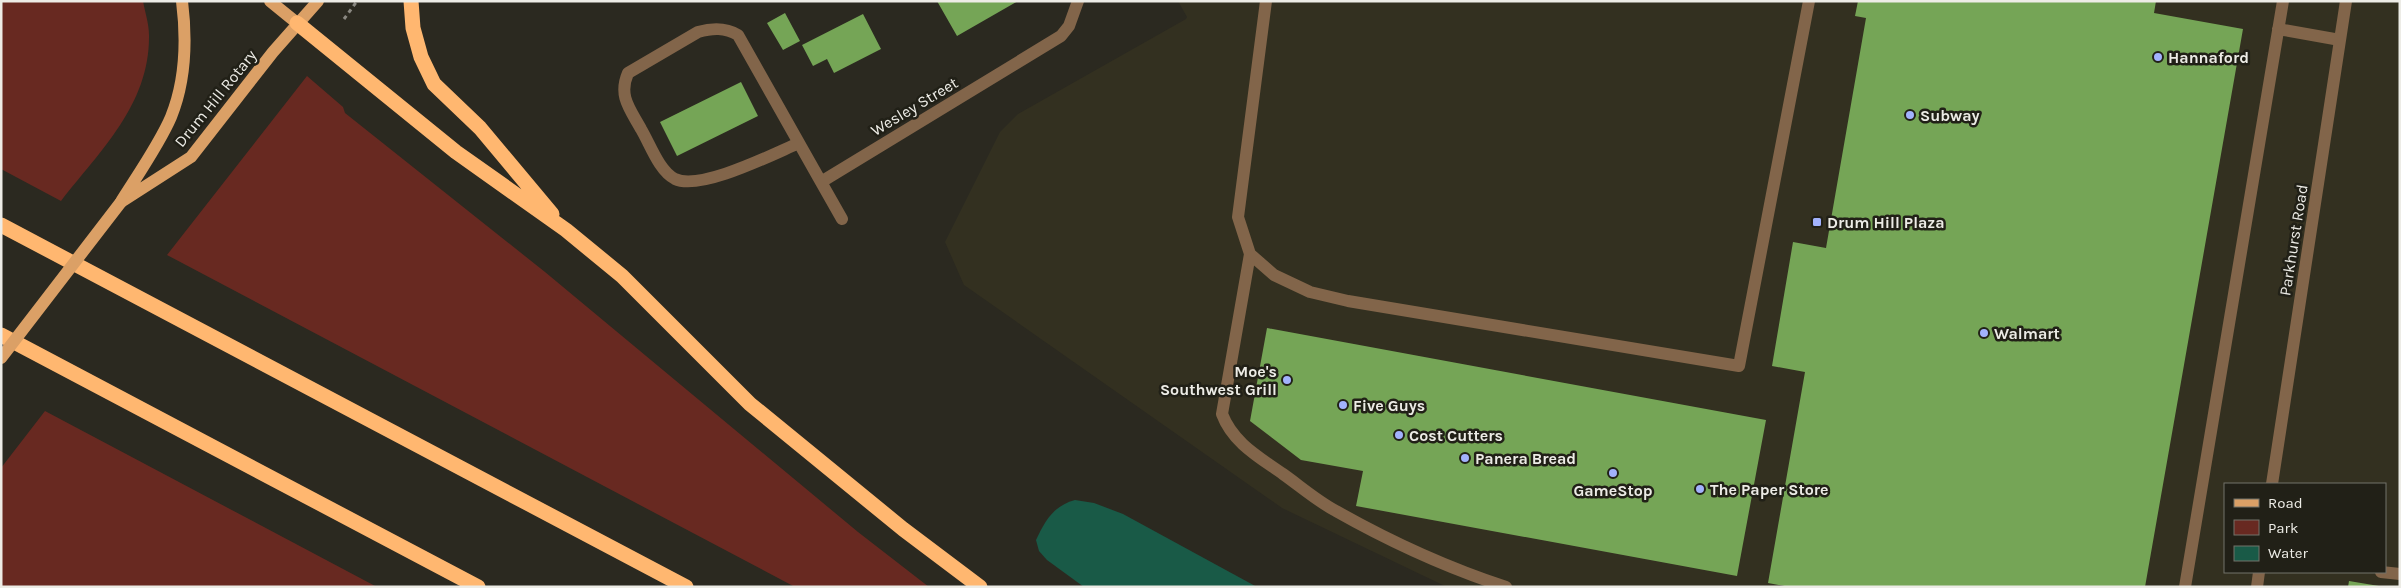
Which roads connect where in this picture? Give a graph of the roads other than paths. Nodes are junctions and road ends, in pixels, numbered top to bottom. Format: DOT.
graph roads {
  1 [pos="182,1"];
  2 [pos="270,1"];
  3 [pos="318,1"];
  4 [pos="411,1"];
  5 [pos="1078,1"];
  6 [pos="1266,1"];
  7 [pos="1809,1"];
  8 [pos="2283,1"];
  9 [pos="2346,1"];
  10 [pos="297,23"];
  11 [pos="2278,29"];
  12 [pos="2340,40"];
  13 [pos="799,143"];
  14 [pos="821,182"];
  15 [pos="121,202"];
  16 [pos="842,219"];
  17 [pos="1,225"];
  18 [pos="566,230"];
  19 [pos="1250,254"];
  20 [pos="1,335"];
  21 [pos="1,358"];
  22 [pos="2272,483"];
  23 [pos="2259,573"];
  24 [pos="2386,573"];
  25 [pos="2400,574"];
  26 [pos="478,587"];
  27 [pos="686,587"];
  28 [pos="980,587"];
  29 [pos="1506,587"];
  30 [pos="2185,587"];
  31 [pos="2257,587"];
  1 -- 15 [label="main road, Drum Hill Rotary"];
  2 -- 10 [label="main road"];
  3 -- 10 [label="main road, Drum Hill Rotary"];
  4 -- 18 [label="highway"];
  5 -- 14 [label="street, Wesley Street"];
  6 -- 19 [label="street"];
  7 -- 19 [label="street"];
  8 -- 11 [label="street"];
  9 -- 12 [label="street, Parkhurst Road"];
  10 -- 15 [label="main road, Drum Hill Rotary"];
  10 -- 18 [label="highway"];
  11 -- 12 [label="street"];
  11 -- 30 [label="street"];
  12 -- 22 [label="street, Parkhurst Road"];
  13 -- 13 [label="street"];
  13 -- 14 [label="street"];
  14 -- 16 [label="street"];
  15 -- 21 [label="main road, Drum Hill Rotary, bridge"];
  17 -- 27 [label="highway"];
  18 -- 28 [label="highway"];
  19 -- 29 [label="street"];
  20 -- 26 [label="highway"];
  23 -- 31 [label="street"];
  24 -- 25 [label="street"];
}
